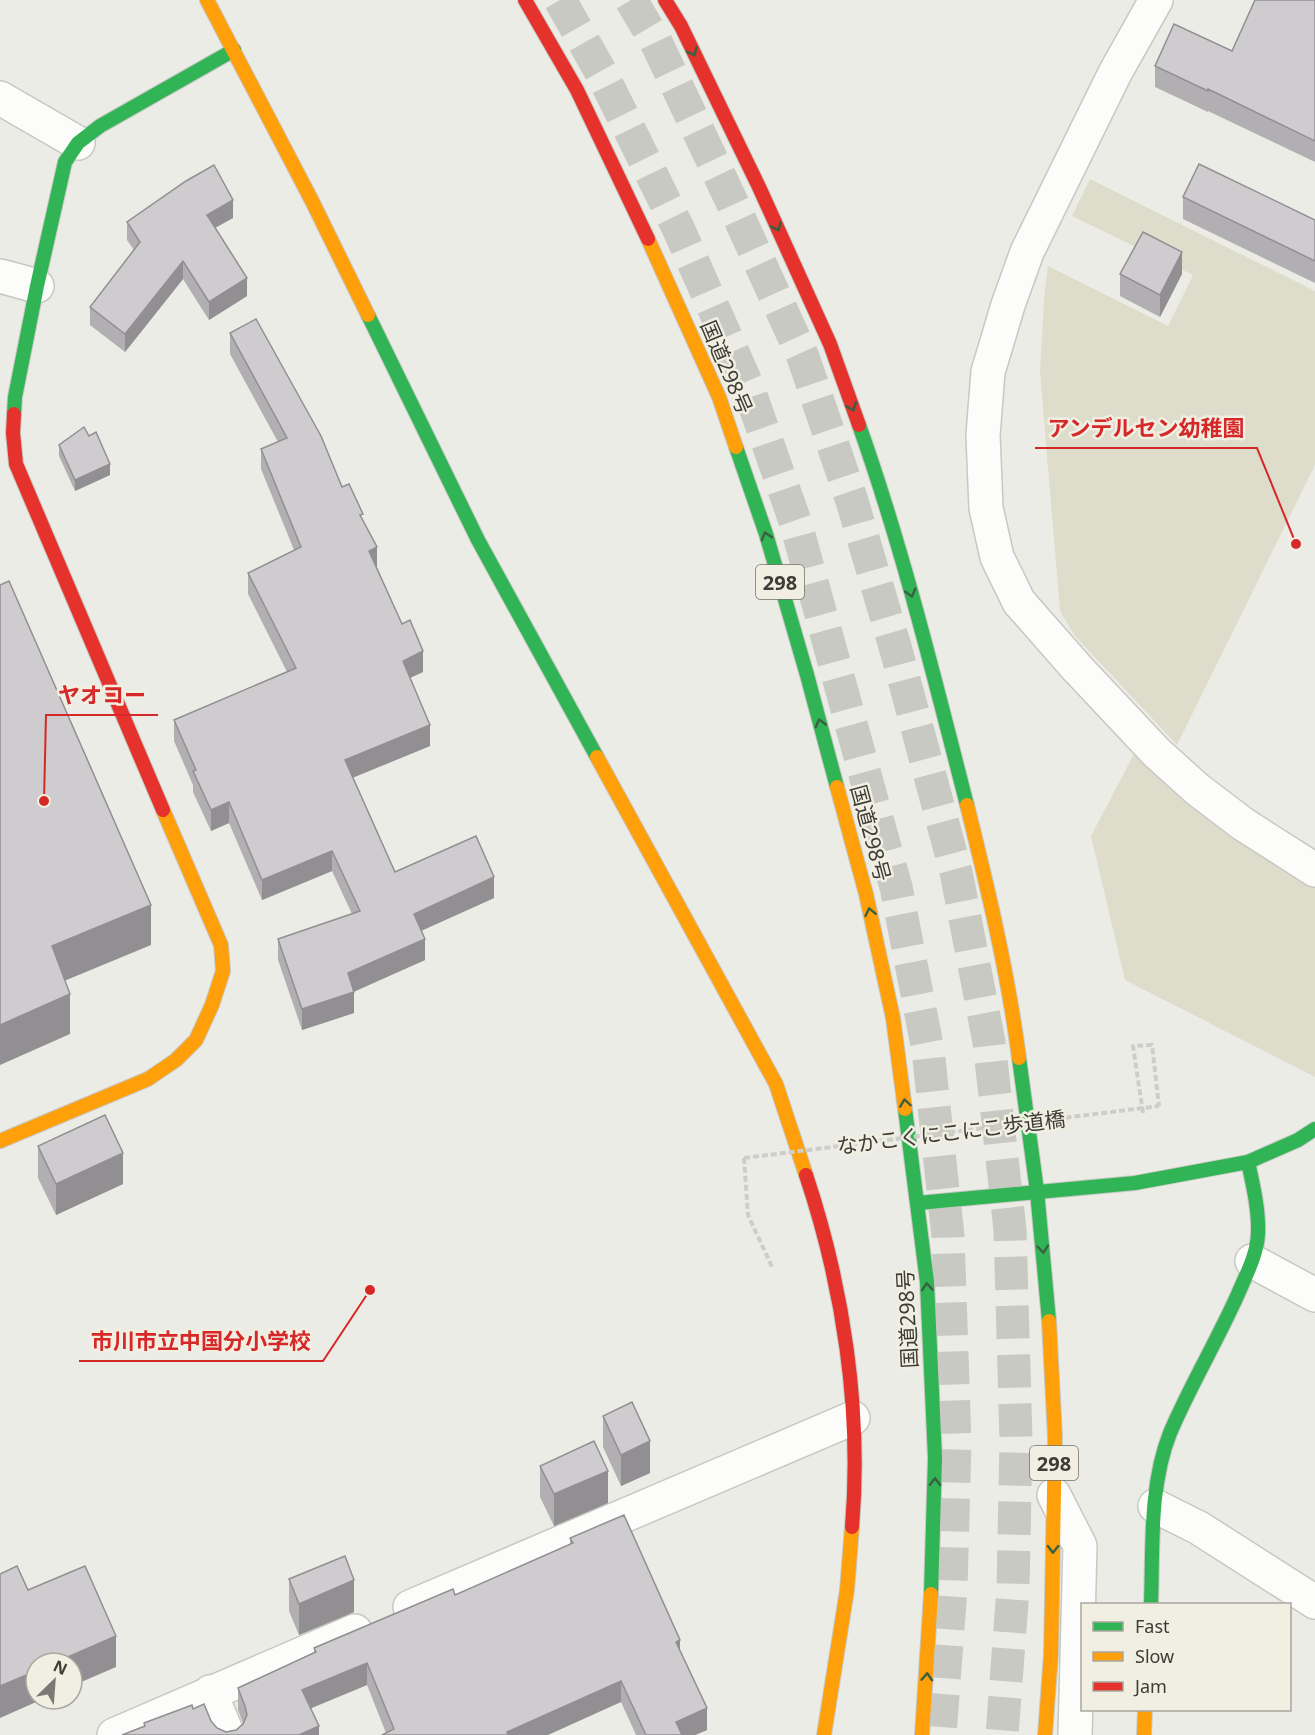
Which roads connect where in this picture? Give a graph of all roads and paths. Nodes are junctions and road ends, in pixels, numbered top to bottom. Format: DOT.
graph roads {
  1 [pos="207,0"];
  2 [pos="525,0"];
  3 [pos="665,0"];
  4 [pos="1155,0"];
  5 [pos="234,50"];
  6 [pos="0,98"];
  7 [pos="78,143"];
  8 [pos="0,276"];
  9 [pos="37,286"];
  10 [pos="1315,870"];
  11 [pos="1143,1113"];
  12 [pos="1315,1129"];
  13 [pos="0,1142"];
  14 [pos="1248,1162"];
  15 [pos="1037,1191"];
  16 [pos="918,1203"];
  17 [pos="1251,1261"];
  18 [pos="772,1266"];
  19 [pos="1315,1295"];
  20 [pos="853,1418"];
  21 [pos="1054,1495"];
  22 [pos="1155,1506"];
  23 [pos="1315,1602"];
  24 [pos="1151,1603"];
  25 [pos="210,1692"];
  26 [pos="1145,1711"];
  27 [pos="114,1735"];
  28 [pos="228,1735"];
  29 [pos="824,1735"];
  30 [pos="922,1735"];
  31 [pos="1045,1735"];
  32 [pos="1076,1735"];
  33 [pos="1144,1735"];
  1 -- 5 [label="main road"];
  16 -- 2 [label="main road, 国道298号 / 298, one-way"];
  3 -- 15 [label="main road, 298, one-way"];
  4 -- 10 [label="street"];
  5 -- 7 [label="main road"];
  5 -- 20 [label="main road"];
  6 -- 7 [label="street"];
  7 -- 9 [label="main road"];
  8 -- 9 [label="street"];
  9 -- 13 [label="main road"];
  11 -- 18 [label="path, なかこくにこにこ歩道橋, bridge"];
  12 -- 14 [label="main road"];
  14 -- 15 [label="main road"];
  14 -- 17 [label="main road"];
  15 -- 16 [label="main road"];
  15 -- 21 [label="main road, 298, one-way"];
  30 -- 16 [label="main road, 国道298号 / 298, one-way"];
  17 -- 19 [label="street"];
  17 -- 22 [label="main road"];
  20 -- 25 [label="street"];
  20 -- 29 [label="main road"];
  21 -- 31 [label="main road, 298, one-way"];
  21 -- 32 [label="street"];
  22 -- 23 [label="street"];
  22 -- 24 [label="main road"];
  25 -- 27 [label="street"];
  25 -- 28 [label="street"];
  26 -- 33 [label="main road"];
}
